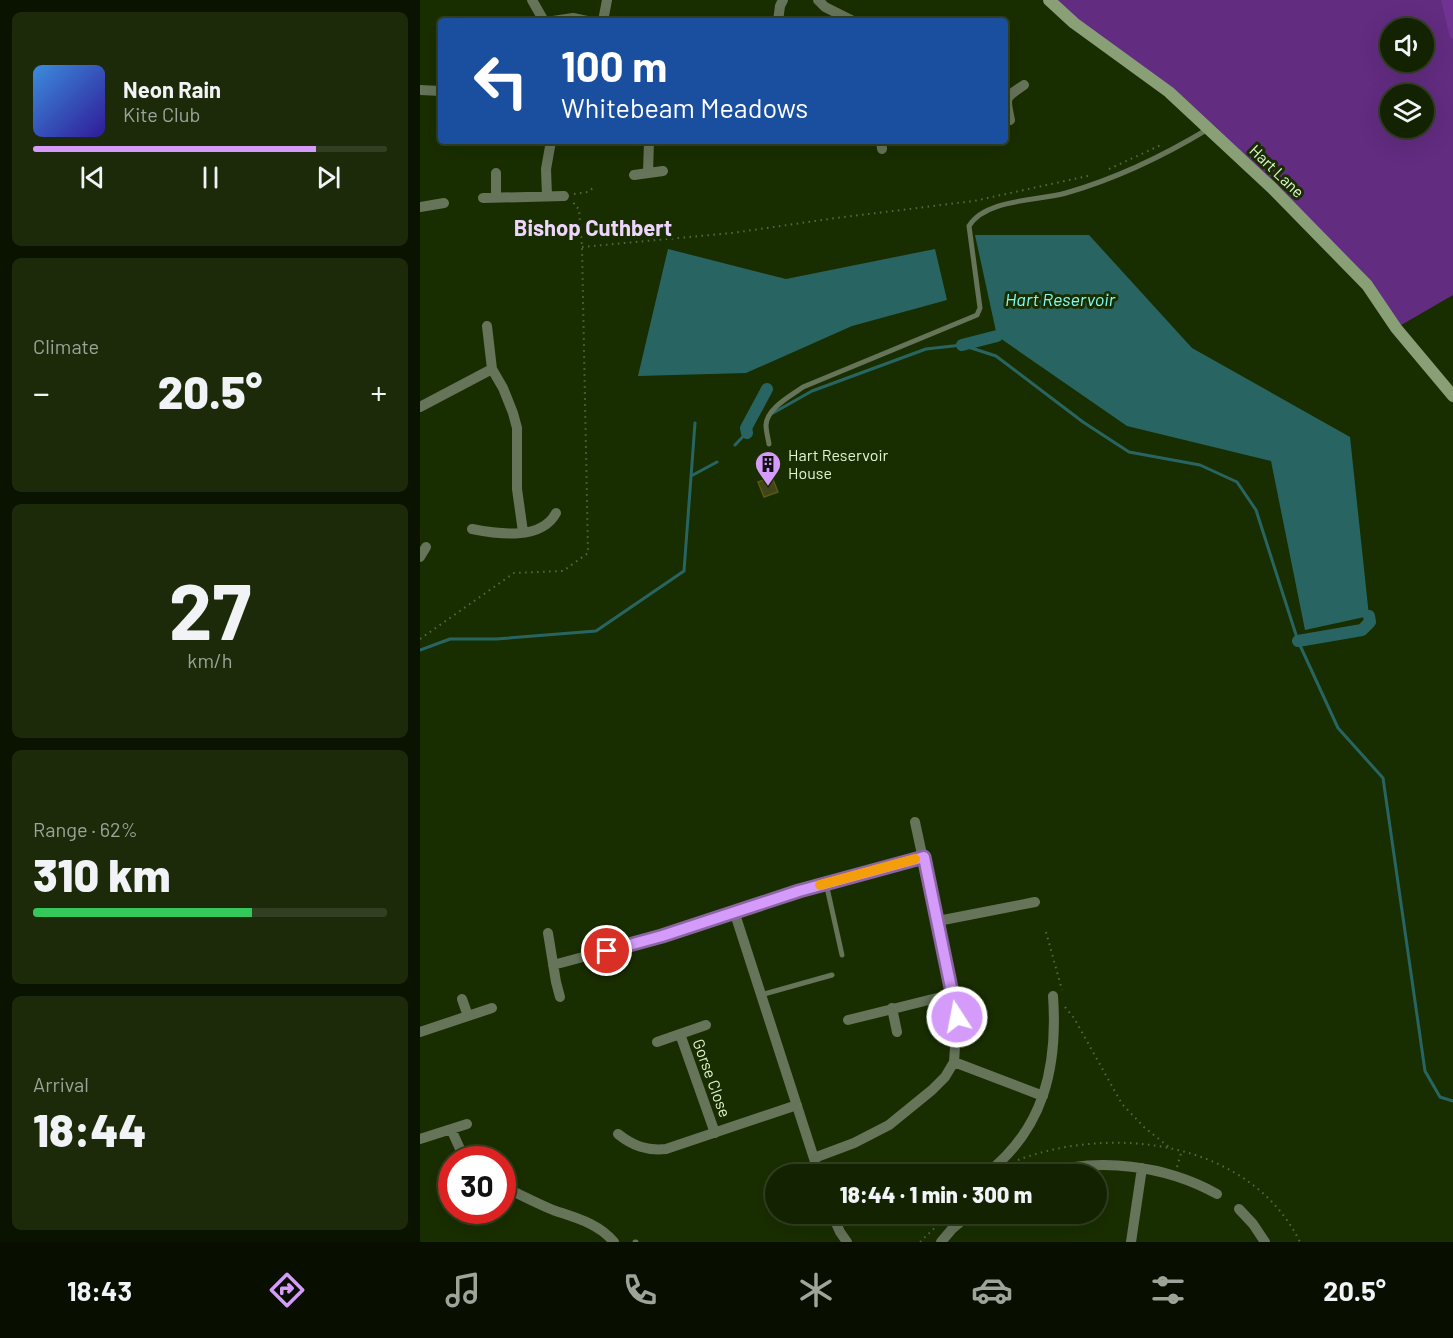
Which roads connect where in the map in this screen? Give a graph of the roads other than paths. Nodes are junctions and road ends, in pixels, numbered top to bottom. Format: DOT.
graph roads {
  1 [pos="532,0"];
  2 [pos="608,0"];
  3 [pos="783,0"];
  4 [pos="818,0"];
  5 [pos="1049,0"];
  6 [pos="542,18"];
  7 [pos="604,18"];
  8 [pos="778,18"];
  9 [pos="846,18"];
  10 [pos="1024,85"];
  11 [pos="420,90"];
  12 [pos="438,91"];
  13 [pos="1008,96"];
  14 [pos="1008,110"];
  15 [pos="1010,120"];
  16 [pos="1209,129"];
  17 [pos="550,144"];
  18 [pos="649,144"];
  19 [pos="663,171"];
  20 [pos="496,173"];
  21 [pos="648,173"];
  22 [pos="634,175"];
  23 [pos="547,196"];
  24 [pos="564,196"];
  25 [pos="496,197"];
  26 [pos="483,198"];
  27 [pos="444,203"];
  28 [pos="420,207"];
  29 [pos="487,326"];
  30 [pos="492,369"];
  31 [pos="1453,396"];
  32 [pos="420,407"];
  33 [pos="769,444"];
  34 [pos="556,513"];
  35 [pos="472,529"];
  36 [pos="522,532"];
  37 [pos="426,547"];
  38 [pos="420,557"];
  39 [pos="915,822"];
  40 [pos="924,857"];
  41 [pos="826,883"];
  42 [pos="1035,902"];
  43 [pos="734,911"];
  44 [pos="938,921"];
  45 [pos="548,933"];
  46 [pos="842,955"];
  47 [pos="553,965"];
  48 [pos="832,975"];
  49 [pos="952,994"];
  50 [pos="761,995"];
  51 [pos="1058,996"];
  52 [pos="560,997"];
  53 [pos="462,999"];
  54 [pos="492,1008"];
  55 [pos="892,1008"];
  56 [pos="468,1016"];
  57 [pos="848,1020"];
  58 [pos="705,1026"];
  59 [pos="420,1032"];
  60 [pos="897,1032"];
  61 [pos="680,1034"];
  62 [pos="657,1042"];
  63 [pos="954,1062"];
  64 [pos="1043,1096"];
  65 [pos="797,1105"];
  66 [pos="467,1124"];
  67 [pos="451,1129"];
  68 [pos="716,1133"];
  69 [pos="618,1134"];
  70 [pos="420,1139"];
  71 [pos="459,1146"];
  72 [pos="814,1158"];
  73 [pos="816,1164"];
  74 [pos="998,1164"];
  75 [pos="1107,1166"];
  76 [pos="1142,1168"];
  77 [pos="516,1192"];
  78 [pos="1217,1194"];
  79 [pos="1239,1209"];
  80 [pos="836,1224"];
  81 [pos="958,1224"];
  82 [pos="614,1242"];
  83 [pos="847,1242"];
  84 [pos="941,1242"];
  85 [pos="1131,1242"];
  86 [pos="1265,1242"];
  1 -- 6 [label="street"];
  2 -- 7 [label="street"];
  3 -- 8 [label="street"];
  4 -- 9 [label="street"];
  5 -- 16 [label="street, Hart Lane"];
  10 -- 13 [label="street"];
  11 -- 12 [label="street"];
  14 -- 15 [label="street"];
  16 -- 31 [label="street, Hart Lane"];
  16 -- 33 [label="lane"];
  17 -- 23 [label="street"];
  18 -- 21 [label="street"];
  19 -- 21 [label="street"];
  20 -- 25 [label="street"];
  21 -- 22 [label="street"];
  23 -- 24 [label="street"];
  23 -- 25 [label="street"];
  25 -- 26 [label="street"];
  27 -- 28 [label="street"];
  29 -- 30 [label="street"];
  30 -- 32 [label="street"];
  30 -- 36 [label="street"];
  34 -- 36 [label="street"];
  35 -- 36 [label="street"];
  37 -- 38 [label="street"];
  39 -- 40 [label="street"];
  40 -- 41 [label="street"];
  40 -- 44 [label="street"];
  41 -- 43 [label="street"];
  41 -- 46 [label="lane"];
  42 -- 44 [label="street"];
  43 -- 47 [label="street"];
  43 -- 50 [label="street"];
  44 -- 49 [label="street"];
  45 -- 47 [label="street"];
  47 -- 52 [label="street"];
  48 -- 50 [label="lane"];
  49 -- 55 [label="street"];
  49 -- 63 [label="street"];
  50 -- 65 [label="street"];
  51 -- 64 [label="street"];
  53 -- 56 [label="street"];
  54 -- 56 [label="street"];
  55 -- 57 [label="street"];
  55 -- 60 [label="street"];
  56 -- 59 [label="street"];
  58 -- 61 [label="street, Gorse Close"];
  61 -- 62 [label="street, Gorse Close"];
  61 -- 68 [label="street, Gorse Close"];
  63 -- 64 [label="street"];
  63 -- 72 [label="street"];
  64 -- 74 [label="street"];
  65 -- 68 [label="street, Gorse Close"];
  65 -- 72 [label="street"];
  66 -- 67 [label="street"];
  67 -- 70 [label="street"];
  67 -- 71 [label="street"];
  68 -- 69 [label="street, Gorse Close"];
  72 -- 73 [label="street"];
  75 -- 76 [label="street"];
  76 -- 78 [label="street"];
  76 -- 85 [label="street"];
  77 -- 82 [label="street"];
  79 -- 86 [label="street"];
  80 -- 83 [label="street"];
  81 -- 84 [label="street"];
}
